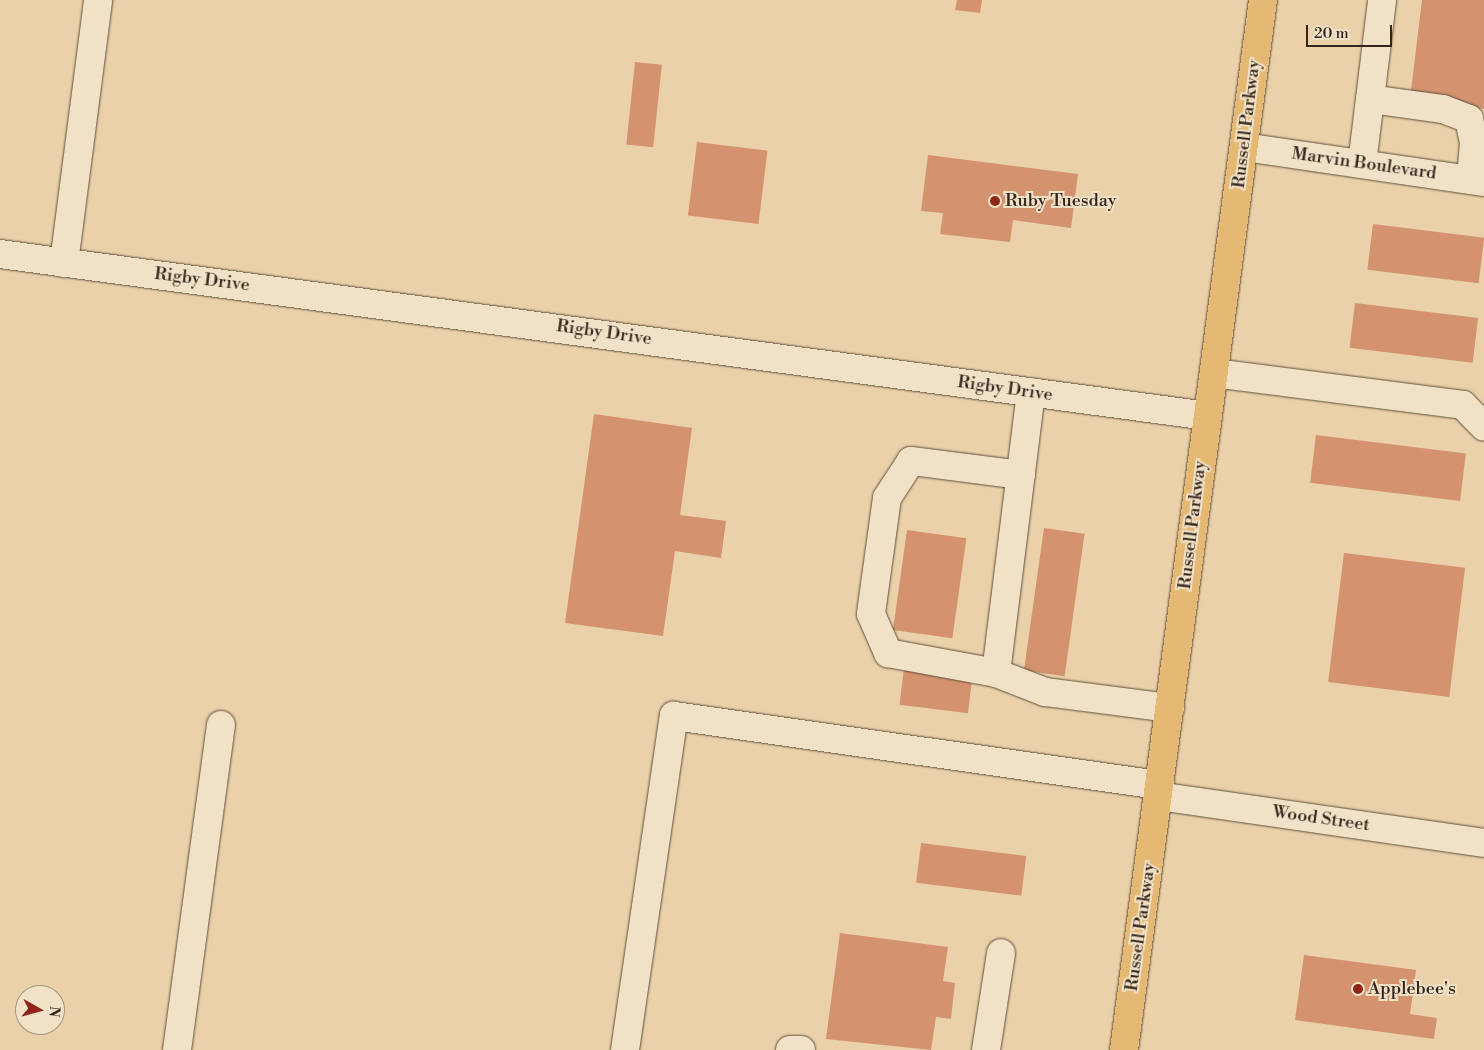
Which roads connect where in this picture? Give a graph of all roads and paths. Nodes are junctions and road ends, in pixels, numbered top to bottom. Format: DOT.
graph roads {
  1 [pos="98,0"];
  2 [pos="1263,0"];
  3 [pos="1382,0"];
  4 [pos="1370,99"];
  5 [pos="1244,147"];
  6 [pos="1362,164"];
  7 [pos="1477,181"];
  8 [pos="0,254"];
  9 [pos="64,263"];
  10 [pos="1214,373"];
  11 [pos="1031,392"];
  12 [pos="1207,416"];
  13 [pos="1484,427"];
  14 [pos="1021,475"];
  15 [pos="996,673"];
  16 [pos="1170,708"];
  17 [pos="221,725"];
  18 [pos="1159,790"];
  19 [pos="1484,843"];
  20 [pos="1002,954"];
  21 [pos="177,1050"];
  22 [pos="625,1050"];
  23 [pos="790,1050"];
  24 [pos="801,1050"];
  25 [pos="986,1050"];
  26 [pos="1124,1050"];
  1 -- 9 [label="street"];
  2 -- 5 [label="main road, Russell Parkway"];
  3 -- 4 [label="street"];
  4 -- 6 [label="street"];
  4 -- 7 [label="street"];
  5 -- 6 [label="street, Marvin Boulevard"];
  5 -- 10 [label="main road, Russell Parkway"];
  6 -- 7 [label="street, Marvin Boulevard"];
  8 -- 9 [label="street, Rigby Drive"];
  9 -- 11 [label="street, Rigby Drive"];
  10 -- 12 [label="main road, Russell Parkway"];
  10 -- 13 [label="street"];
  11 -- 12 [label="street, Rigby Drive"];
  11 -- 14 [label="street"];
  12 -- 16 [label="main road, Russell Parkway"];
  14 -- 15 [label="street"];
  14 -- 15 [label="street"];
  15 -- 16 [label="street"];
  16 -- 18 [label="main road, Russell Parkway"];
  17 -- 21 [label="street"];
  18 -- 19 [label="street, Wood Street"];
  18 -- 22 [label="street, Wood Street"];
  18 -- 26 [label="main road, Russell Parkway"];
  20 -- 25 [label="street"];
  23 -- 24 [label="street"];
}
